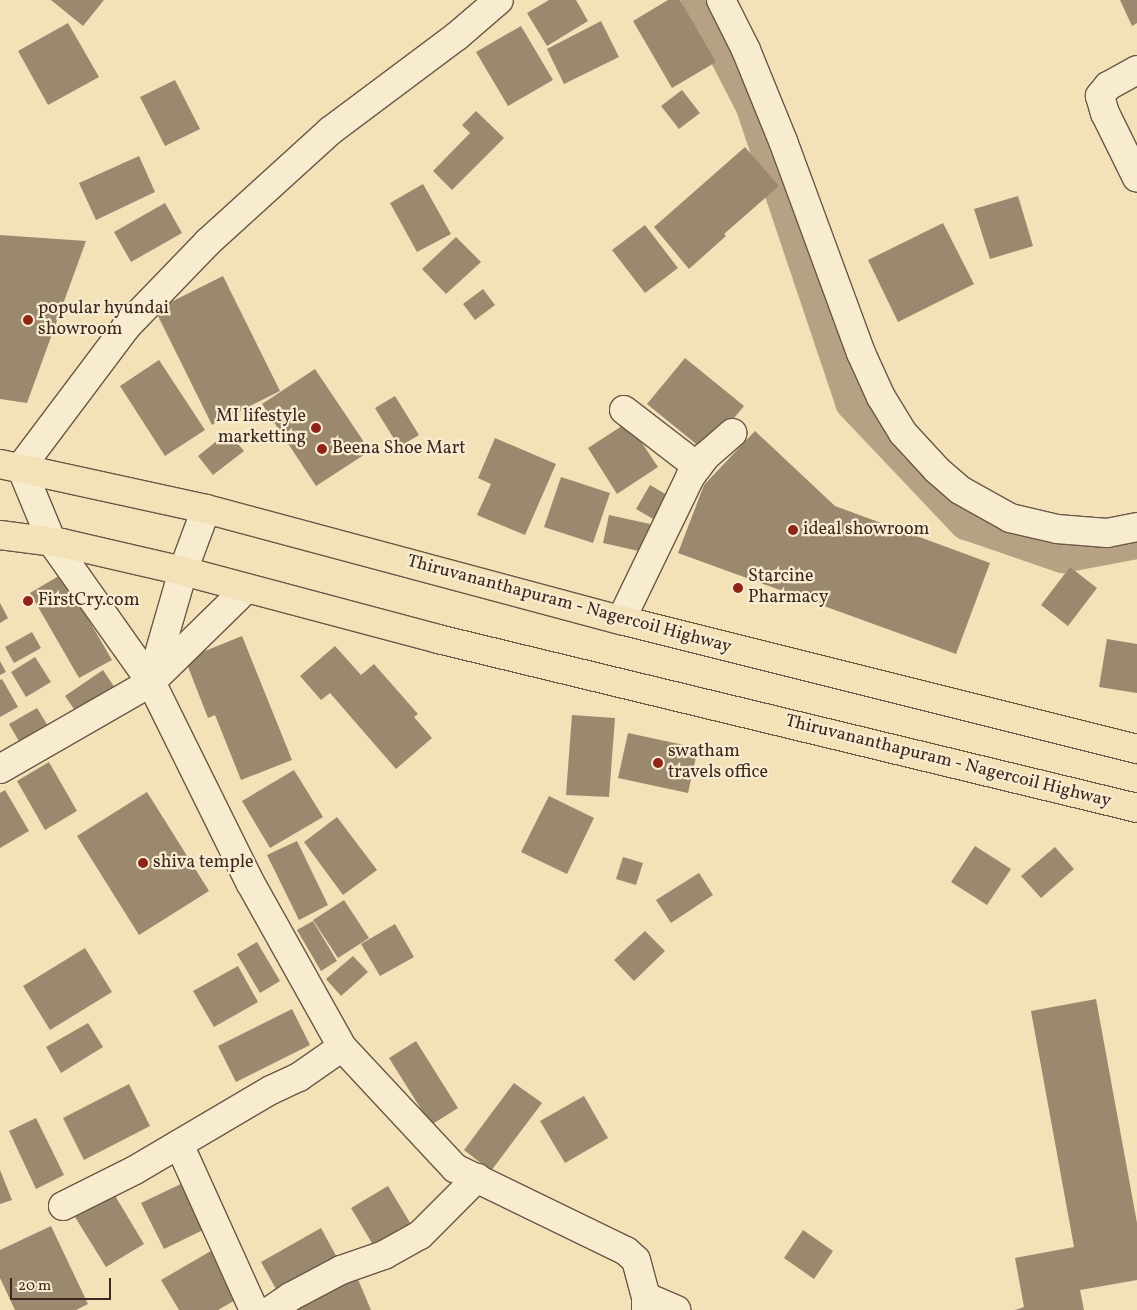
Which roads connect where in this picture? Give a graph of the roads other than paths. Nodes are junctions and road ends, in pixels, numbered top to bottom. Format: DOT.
graph roads {
  1 [pos="500,0"];
  2 [pos="722,0"];
  3 [pos="1137,70"];
  4 [pos="1137,178"];
  5 [pos="624,410"];
  6 [pos="732,433"];
  7 [pos="11,466"];
  8 [pos="698,467"];
  9 [pos="206,509"];
  10 [pos="1137,527"];
  11 [pos="0,535"];
  12 [pos="52,542"];
  13 [pos="183,571"];
  14 [pos="247,588"];
  15 [pos="621,620"];
  16 [pos="151,682"];
  17 [pos="1137,750"];
  18 [pos="0,769"];
  19 [pos="1137,808"];
  20 [pos="342,1047"];
  21 [pos="179,1144"];
  22 [pos="477,1178"];
  23 [pos="63,1206"];
  24 [pos="646,1303"];
  25 [pos="254,1310"];
  26 [pos="271,1310"];
  27 [pos="676,1310"];
  1 -- 7 [label="street"];
  2 -- 10 [label="street"];
  3 -- 4 [label="street"];
  5 -- 8 [label="street"];
  6 -- 8 [label="street"];
  7 -- 9 [label="main road, Thiruvananthapuram - Nagercoil Highway"];
  7 -- 12 [label="street"];
  8 -- 15 [label="street"];
  9 -- 13 [label="street"];
  9 -- 15 [label="main road, Thiruvananthapuram - Nagercoil Highway"];
  11 -- 12 [label="main road, Thiruvananthapuram - Nagercoil Highway"];
  12 -- 13 [label="main road, Thiruvananthapuram - Nagercoil Highway"];
  12 -- 16 [label="street"];
  13 -- 14 [label="main road, Thiruvananthapuram - Nagercoil Highway"];
  13 -- 16 [label="street"];
  14 -- 16 [label="street"];
  14 -- 19 [label="main road, Thiruvananthapuram - Nagercoil Highway"];
  15 -- 17 [label="main road, Thiruvananthapuram - Nagercoil Highway"];
  16 -- 18 [label="street"];
  16 -- 20 [label="street"];
  20 -- 21 [label="street"];
  20 -- 22 [label="street"];
  21 -- 23 [label="street"];
  21 -- 25 [label="street"];
  22 -- 24 [label="street"];
  22 -- 26 [label="street"];
  24 -- 27 [label="street"];
}
